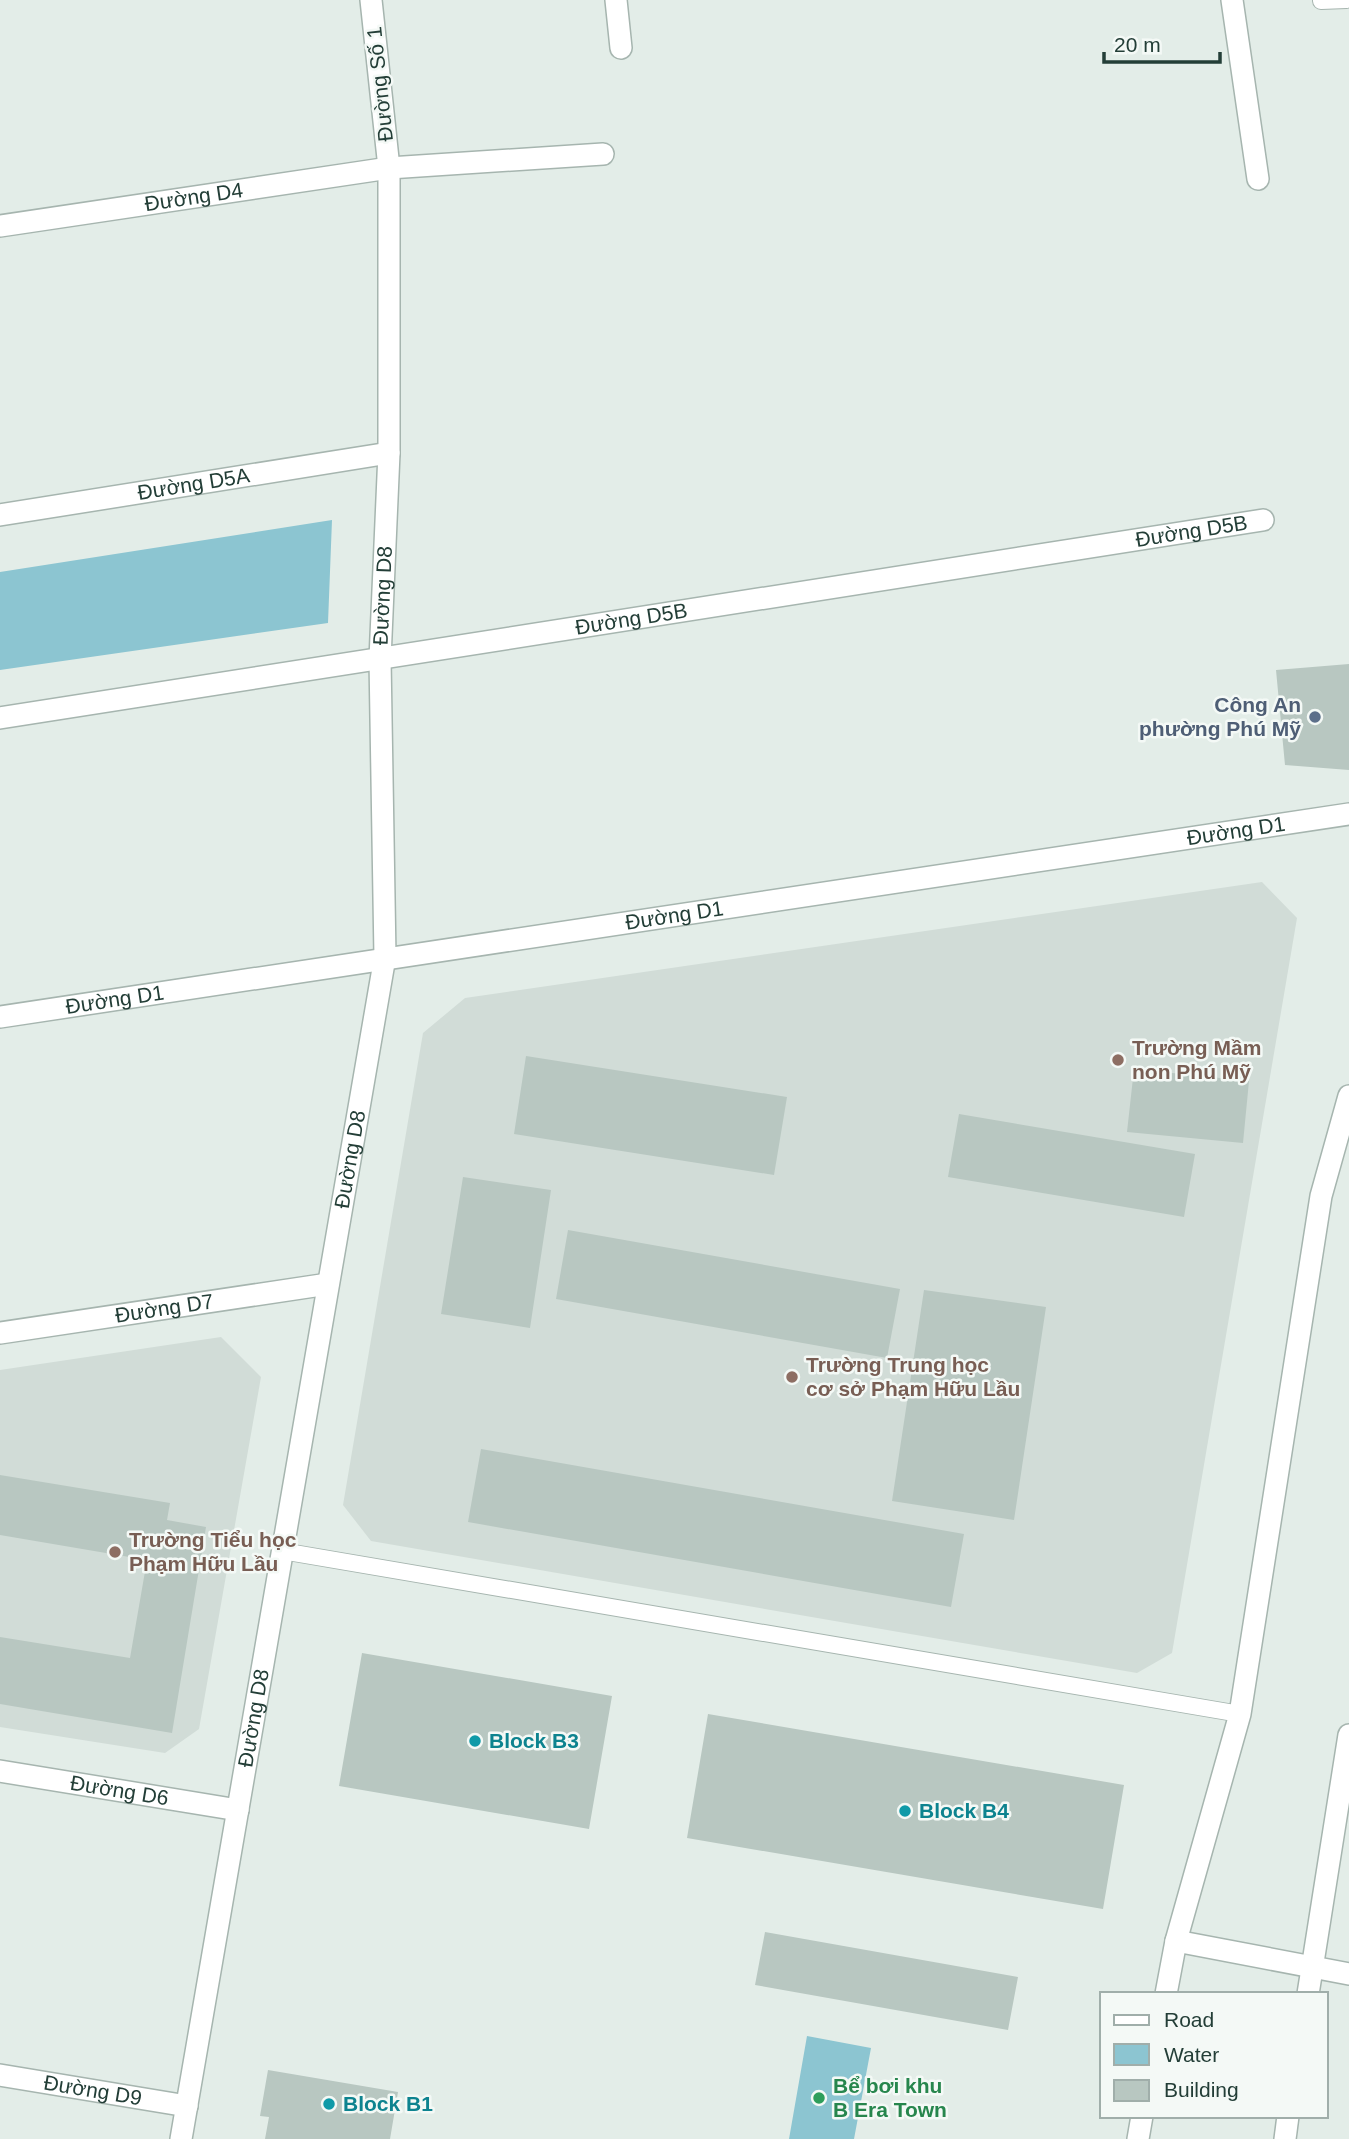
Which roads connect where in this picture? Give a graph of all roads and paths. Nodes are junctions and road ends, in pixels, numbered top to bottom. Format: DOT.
graph roads {
  1 [pos="371,0"];
  2 [pos="616,0"];
  3 [pos="1232,0"];
  4 [pos="1346,0"];
  5 [pos="1321,1"];
  6 [pos="621,48"];
  7 [pos="603,155"];
  8 [pos="389,168"];
  9 [pos="1258,179"];
  10 [pos="0,226"];
  11 [pos="389,453"];
  12 [pos="0,515"];
  13 [pos="1263,520"];
  14 [pos="380,659"];
  15 [pos="0,718"];
  16 [pos="1349,814"];
  17 [pos="385,957"];
  18 [pos="0,1017"];
  19 [pos="1349,1096"];
  20 [pos="328,1284"];
  21 [pos="0,1333"];
  22 [pos="282,1551"];
  23 [pos="1240,1714"];
  24 [pos="1349,1735"];
  25 [pos="0,1771"];
  26 [pos="238,1810"];
  27 [pos="1176,1941"];
  28 [pos="1312,1967"];
  29 [pos="1349,1974"];
  30 [pos="1166,1992"];
  31 [pos="1308,1992"];
  32 [pos="0,2075"];
  33 [pos="187,2106"];
  34 [pos="1142,2118"];
  35 [pos="1289,2118"];
  36 [pos="181,2139"];
  37 [pos="1138,2139"];
  38 [pos="1285,2139"];
  1 -- 8 [label="street, Đường Số 1"];
  2 -- 6 [label="street"];
  3 -- 9 [label="street"];
  4 -- 5 [label="lane"];
  7 -- 8 [label="street, Đường D4"];
  8 -- 10 [label="street, Đường D4"];
  8 -- 11 [label="street, Đường D8"];
  11 -- 12 [label="street, Đường D5A"];
  11 -- 14 [label="street, Đường D8"];
  13 -- 14 [label="street, Đường D5B"];
  14 -- 15 [label="street, Đường D5B"];
  14 -- 17 [label="street, Đường D8"];
  16 -- 17 [label="street, Đường D1"];
  17 -- 18 [label="street, Đường D1"];
  17 -- 20 [label="street, Đường D8"];
  19 -- 23 [label="street"];
  20 -- 21 [label="street, Đường D7"];
  20 -- 22 [label="street, Đường D8"];
  22 -- 23 [label="lane"];
  22 -- 26 [label="street, Đường D8"];
  23 -- 27 [label="street"];
  24 -- 28 [label="street"];
  25 -- 26 [label="street, Đường D6"];
  26 -- 33 [label="street, Đường D8"];
  27 -- 28 [label="street"];
  27 -- 30 [label="street"];
  28 -- 29 [label="street"];
  28 -- 31 [label="street"];
  32 -- 33 [label="street, Đường D9"];
  33 -- 36 [label="street, Đường D8"];
  34 -- 37 [label="street"];
  35 -- 38 [label="street"];
}
